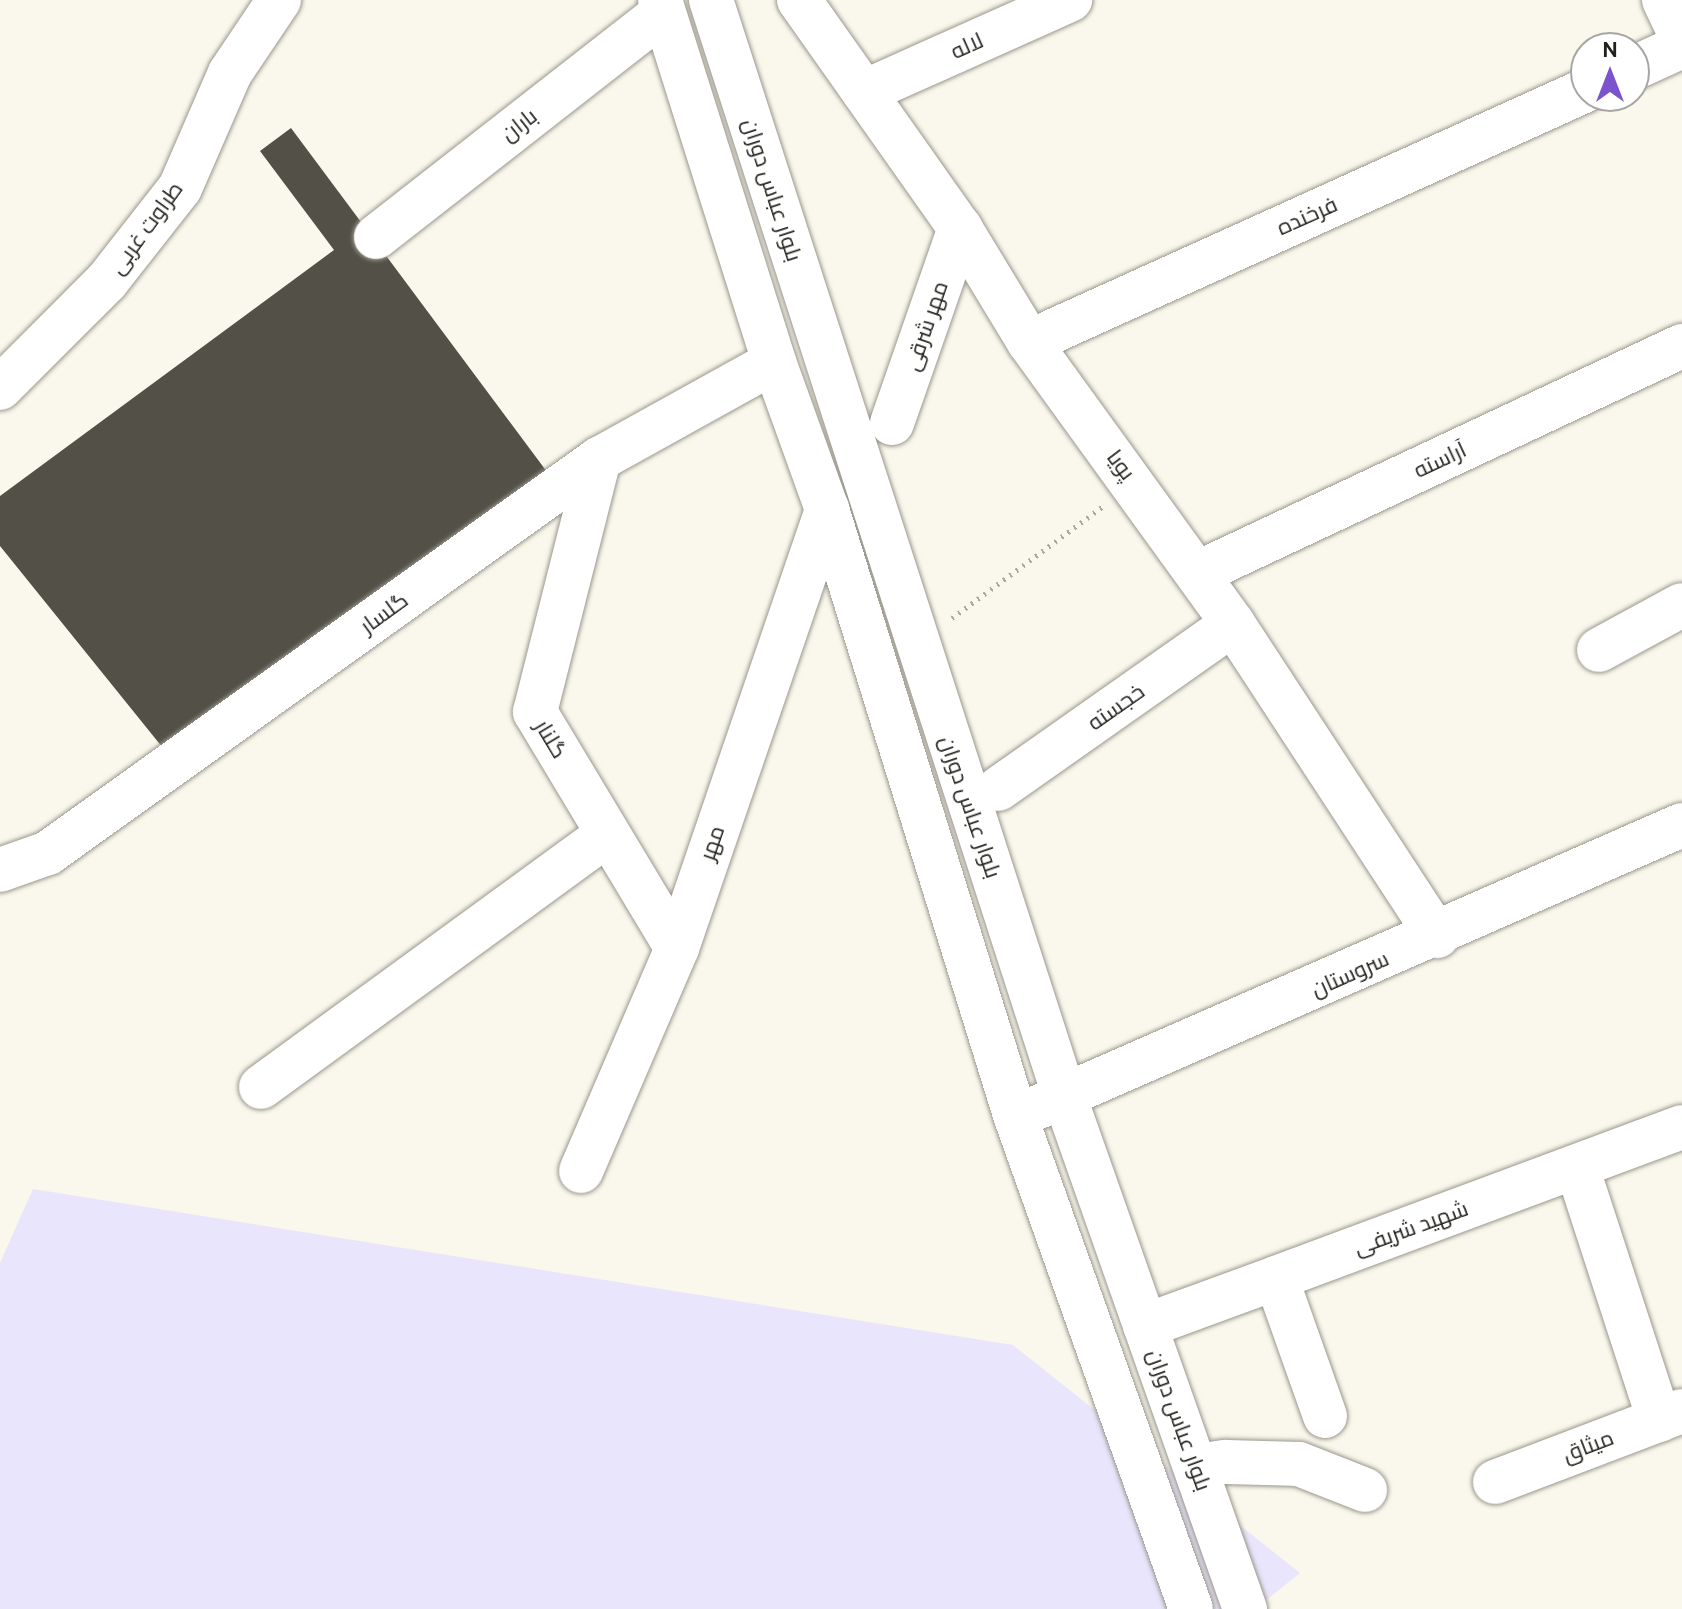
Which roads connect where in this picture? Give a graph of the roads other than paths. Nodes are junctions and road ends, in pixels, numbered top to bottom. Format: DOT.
graph roads {
  1 [pos="279,0"];
  2 [pos="711,0"];
  3 [pos="799,0"];
  4 [pos="1070,0"];
  5 [pos="1664,0"];
  6 [pos="662,6"];
  7 [pos="1682,38"];
  8 [pos="1682,46"];
  9 [pos="1650,61"];
  10 [pos="864,92"];
  11 [pos="1570,97"];
  12 [pos="960,228"];
  13 [pos="376,237"];
  14 [pos="1029,342"];
  15 [pos="1682,346"];
  16 [pos="774,362"];
  17 [pos="0,388"];
  18 [pos="892,423"];
  19 [pos="599,459"];
  20 [pos="827,509"];
  21 [pos="1198,573"];
  22 [pos="1682,605"];
  23 [pos="1233,624"];
  24 [pos="1599,650"];
  25 [pos="998,789"];
  26 [pos="1682,825"];
  27 [pos="608,834"];
  28 [pos="0,870"];
  29 [pos="1437,936"];
  30 [pos="677,948"];
  31 [pos="261,1087"];
  32 [pos="1065,1098"];
  33 [pos="1015,1115"];
  34 [pos="1682,1127"];
  35 [pos="1577,1167"];
  36 [pos="581,1171"];
  37 [pos="1276,1278"];
  38 [pos="1145,1326"];
  39 [pos="1325,1416"];
  40 [pos="1671,1416"];
  41 [pos="1196,1466"];
  42 [pos="1495,1482"];
  43 [pos="1365,1490"];
  44 [pos="1191,1609"];
  45 [pos="1245,1609"];
  1 -- 17 [label="street, طراوت غربی"];
  2 -- 32 [label="street, بلوار عباس دوران"];
  3 -- 10 [label="street, پویا"];
  4 -- 10 [label="street, لاله"];
  5 -- 7 [label="street"];
  6 -- 13 [label="street, باران"];
  6 -- 16 [label="street, بلوار عباس دوران"];
  8 -- 9 [label="street"];
  10 -- 12 [label="street, پویا"];
  11 -- 14 [label="street, فرخنده"];
  12 -- 14 [label="street, پویا"];
  12 -- 18 [label="street, مهر شرقی"];
  14 -- 21 [label="street, پویا"];
  15 -- 21 [label="street, آراسته"];
  16 -- 19 [label="street, گلسار"];
  16 -- 20 [label="street, بلوار عباس دوران"];
  19 -- 27 [label="street, گلنار"];
  19 -- 28 [label="street, گلسار"];
  20 -- 30 [label="street, مهر"];
  20 -- 33 [label="street, بلوار عباس دوران"];
  21 -- 23 [label="street, پویا"];
  22 -- 24 [label="street"];
  23 -- 25 [label="street, خجسته"];
  23 -- 29 [label="street, پویا"];
  26 -- 29 [label="street, سروستان"];
  27 -- 30 [label="street, گلنار"];
  27 -- 31 [label="street"];
  29 -- 32 [label="street, سروستان"];
  30 -- 36 [label="street, مهر"];
  32 -- 33 [label="street, سروستان"];
  32 -- 38 [label="street, بلوار عباس دوران"];
  33 -- 44 [label="street, بلوار عباس دوران"];
  34 -- 35 [label="street, شهید شریفی"];
  35 -- 37 [label="street, شهید شریفی"];
  35 -- 40 [label="street"];
  37 -- 38 [label="street, شهید شریفی"];
  37 -- 39 [label="street"];
  38 -- 41 [label="street, بلوار عباس دوران"];
  40 -- 42 [label="street, میثاق"];
  41 -- 43 [label="street"];
  41 -- 45 [label="street, بلوار عباس دوران"];
}
